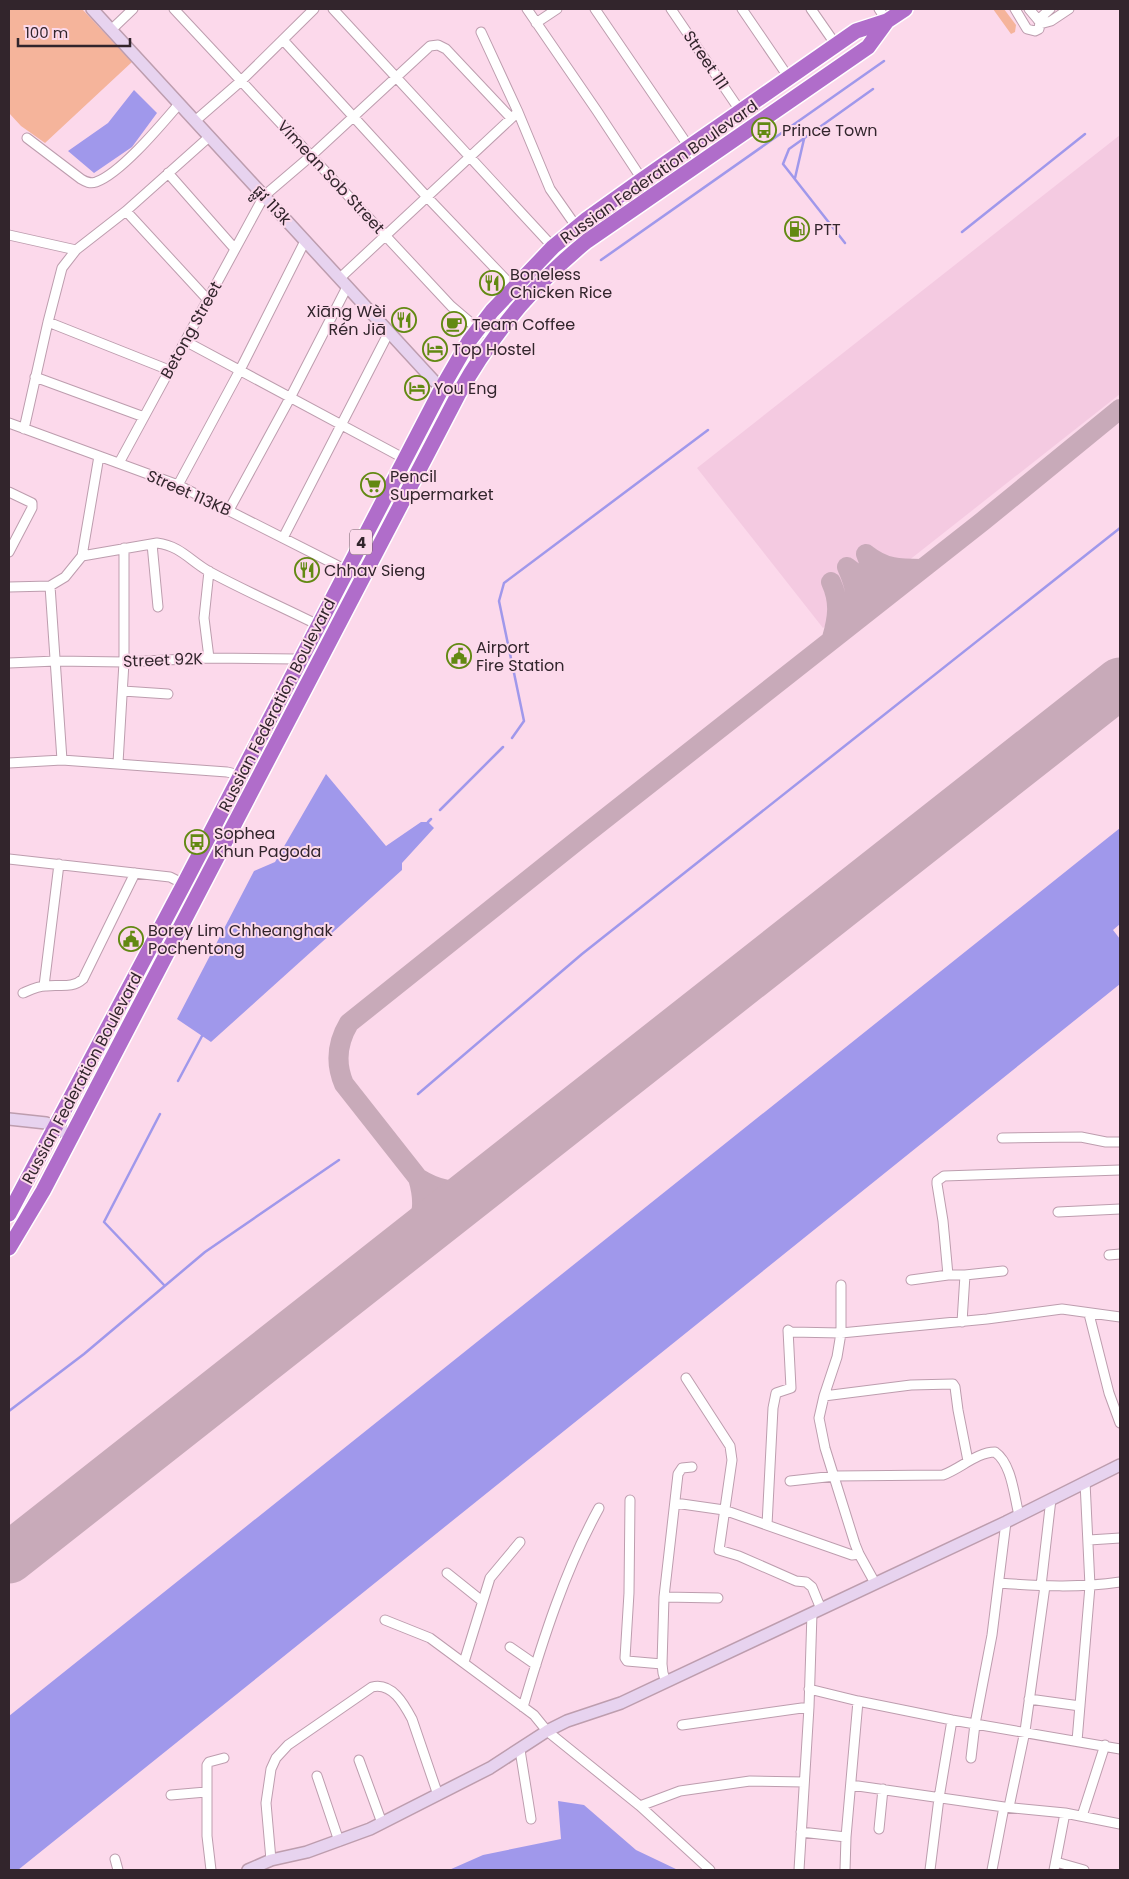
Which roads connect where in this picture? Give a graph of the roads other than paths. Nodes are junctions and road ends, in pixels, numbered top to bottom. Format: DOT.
graph roads {
  1 [pos="92,9"];
  2 [pos="133,9"];
  3 [pos="174,9"];
  4 [pos="314,9"];
  5 [pos="333,9"];
  6 [pos="527,9"];
  7 [pos="557,9"];
  8 [pos="595,9"];
  9 [pos="671,9"];
  10 [pos="742,9"];
  11 [pos="811,9"];
  12 [pos="904,9"];
  13 [pos="1015,9"];
  14 [pos="1029,9"];
  15 [pos="1050,9"];
  16 [pos="1069,9"];
  17 [pos="883,15"];
  18 [pos="1038,21"];
  19 [pos="536,23"];
  20 [pos="111,30"];
  21 [pos="481,32"];
  22 [pos="283,40"];
  23 [pos="836,45"];
  24 [pos="396,78"];
  25 [pos="790,78"];
  26 [pos="241,81"];
  27 [pos="179,104"];
  28 [pos="740,112"];
  29 [pos="514,115"];
  30 [pos="354,116"];
  31 [pos="195,121"];
  32 [pos="209,136"];
  33 [pos="27,138"];
  34 [pos="689,148"];
  35 [pos="312,155"];
  36 [pos="469,157"];
  37 [pos="700,163"];
  38 [pos="168,173"];
  39 [pos="643,179"];
  40 [pos="264,196"];
  41 [pos="653,196"];
  42 [pos="427,197"];
  43 [pos="126,211"];
  44 [pos="576,227"];
  45 [pos="9,235"];
  46 [pos="385,235"];
  47 [pos="305,241"];
  48 [pos="587,241"];
  49 [pos="553,246"];
  50 [pos="235,249"];
  51 [pos="76,250"];
  52 [pos="344,282"];
  53 [pos="513,287"];
  54 [pos="208,300"];
  55 [pos="48,322"];
  56 [pos="478,329"];
  57 [pos="388,332"];
  58 [pos="493,338"];
  59 [pos="185,341"];
  60 [pos="170,370"];
  61 [pos="240,370"];
  62 [pos="36,377"];
  63 [pos="442,386"];
  64 [pos="458,395"];
  65 [pos="290,398"];
  66 [pos="144,417"];
  67 [pos="9,423"];
  68 [pos="341,424"];
  69 [pos="24,429"];
  70 [pos="99,456"];
  71 [pos="404,458"];
  72 [pos="119,464"];
  73 [pos="420,467"];
  74 [pos="178,485"];
  75 [pos="9,492"];
  76 [pos="229,510"];
  77 [pos="283,538"];
  78 [pos="152,544"];
  79 [pos="124,548"];
  80 [pos="9,552"];
  81 [pos="82,556"];
  82 [pos="346,570"];
  83 [pos="209,571"];
  84 [pos="362,578"];
  85 [pos="9,586"];
  86 [pos="50,586"];
  87 [pos="158,607"];
  88 [pos="318,625"];
  89 [pos="209,658"];
  90 [pos="300,660"];
  91 [pos="56,661"];
  92 [pos="124,662"];
  93 [pos="9,663"];
  94 [pos="316,668"];
  95 [pos="123,691"];
  96 [pos="168,694"];
  97 [pos="62,760"];
  98 [pos="9,763"];
  99 [pos="118,763"];
  100 [pos="240,775"];
  101 [pos="9,860"];
  102 [pos="59,864"];
  103 [pos="135,873"];
  104 [pos="184,884"];
  105 [pos="199,892"];
  106 [pos="44,986"];
  107 [pos="23,993"];
  108 [pos="9,1120"];
  109 [pos="56,1128"];
  110 [pos="72,1136"];
  111 [pos="1002,1138"];
  112 [pos="1120,1142"];
  113 [pos="1120,1170"];
  114 [pos="1120,1209"];
  115 [pos="1058,1212"];
  116 [pos="9,1214"];
  117 [pos="9,1248"];
  118 [pos="1120,1254"];
  119 [pos="1109,1255"];
  120 [pos="1003,1271"];
  121 [pos="965,1274"];
  122 [pos="948,1275"];
  123 [pos="911,1280"];
  124 [pos="841,1285"];
  125 [pos="1089,1314"];
  126 [pos="1120,1317"];
  127 [pos="962,1322"];
  128 [pos="841,1334"];
  129 [pos="686,1378"];
  130 [pos="824,1396"];
  131 [pos="1120,1423"];
  132 [pos="968,1461"];
  133 [pos="1120,1465"];
  134 [pos="692,1467"];
  135 [pos="834,1476"];
  136 [pos="790,1481"];
  137 [pos="1085,1482"];
  138 [pos="1051,1499"];
  139 [pos="630,1500"];
  140 [pos="675,1503"];
  141 [pos="599,1508"];
  142 [pos="724,1510"];
  143 [pos="1019,1515"];
  144 [pos="1006,1522"];
  145 [pos="768,1525"];
  146 [pos="1120,1538"];
  147 [pos="1089,1540"];
  148 [pos="520,1542"];
  149 [pos="859,1554"];
  150 [pos="447,1573"];
  151 [pos="1120,1582"];
  152 [pos="875,1583"];
  153 [pos="999,1583"];
  154 [pos="1043,1586"];
  155 [pos="1090,1586"];
  156 [pos="664,1597"];
  157 [pos="718,1598"];
  158 [pos="482,1601"];
  159 [pos="816,1611"];
  160 [pos="385,1620"];
  161 [pos="510,1647"];
  162 [pos="464,1662"];
  163 [pos="662,1664"];
  164 [pos="536,1665"];
  165 [pos="666,1682"];
  166 [pos="809,1689"];
  167 [pos="1029,1699"];
  168 [pos="858,1701"];
  169 [pos="1080,1706"];
  170 [pos="523,1707"];
  171 [pos="809,1707"];
  172 [pos="952,1720"];
  173 [pos="975,1724"];
  174 [pos="682,1725"];
  175 [pos="547,1731"];
  176 [pos="1025,1731"];
  177 [pos="1077,1741"];
  178 [pos="1105,1745"];
  179 [pos="1120,1749"];
  180 [pos="520,1750"];
  181 [pos="224,1758"];
  182 [pos="971,1758"];
  183 [pos="359,1760"];
  184 [pos="317,1776"];
  185 [pos="804,1782"];
  186 [pos="851,1785"];
  187 [pos="883,1789"];
  188 [pos="206,1792"];
  189 [pos="171,1795"];
  190 [pos="438,1795"];
  191 [pos="939,1798"];
  192 [pos="640,1806"];
  193 [pos="1007,1807"];
  194 [pos="1065,1813"];
  195 [pos="1082,1816"];
  196 [pos="531,1819"];
  197 [pos="382,1823"];
  198 [pos="1120,1824"];
  199 [pos="879,1829"];
  200 [pos="801,1832"];
  201 [pos="846,1837"];
  202 [pos="339,1841"];
  203 [pos="116,1859"];
  204 [pos="271,1860"];
  205 [pos="1055,1866"];
  206 [pos="118,1870"];
  207 [pos="211,1870"];
  208 [pos="248,1870"];
  209 [pos="710,1870"];
  210 [pos="799,1870"];
  211 [pos="845,1870"];
  212 [pos="930,1870"];
  213 [pos="992,1870"];
  214 [pos="1084,1870"];
  1 -- 20 [label="street, ផ្លូវ 113k"];
  2 -- 20 [label="street"];
  3 -- 26 [label="street, Vimean Sob Street"];
  4 -- 22 [label="street"];
  5 -- 24 [label="street"];
  6 -- 19 [label="street"];
  7 -- 19 [label="street"];
  8 -- 34 [label="street"];
  9 -- 28 [label="street, Street 111"];
  10 -- 25 [label="street"];
  11 -- 23 [label="street"];
  12 -- 17 [label="highway, Russian Federation Boulevard / 4"];
  13 -- 18 [label="street"];
  14 -- 18 [label="street"];
  15 -- 18 [label="street"];
  16 -- 18 [label="street"];
  17 -- 23 [label="highway, Russian Federation Boulevard / 4"];
  17 -- 37 [label="highway, Russian Federation Boulevard / 4"];
  19 -- 39 [label="street"];
  20 -- 27 [label="street, ផ្លូវ 113k"];
  21 -- 29 [label="street"];
  22 -- 26 [label="street"];
  22 -- 30 [label="street"];
  23 -- 25 [label="highway, Russian Federation Boulevard / 4"];
  24 -- 29 [label="street"];
  24 -- 30 [label="street"];
  24 -- 36 [label="street"];
  25 -- 28 [label="highway, Russian Federation Boulevard / 4"];
  26 -- 31 [label="street"];
  26 -- 35 [label="street, Vimean Sob Street"];
  27 -- 31 [label="street, ផ្លូវ 113k"];
  27 -- 33 [label="street"];
  28 -- 34 [label="highway, Russian Federation Boulevard / 4"];
  29 -- 36 [label="street"];
  29 -- 44 [label="street"];
  30 -- 35 [label="street"];
  30 -- 42 [label="street"];
  31 -- 32 [label="street, ផ្លូវ 113k"];
  32 -- 38 [label="street"];
  32 -- 40 [label="street, ផ្លូវ 113k"];
  34 -- 37 [label="street"];
  34 -- 39 [label="highway, Russian Federation Boulevard / 4"];
  35 -- 40 [label="street"];
  35 -- 46 [label="street, Vimean Sob Street"];
  36 -- 42 [label="street"];
  36 -- 49 [label="street"];
  37 -- 41 [label="highway, Russian Federation Boulevard / 4"];
  38 -- 43 [label="street"];
  38 -- 50 [label="street"];
  39 -- 41 [label="street"];
  39 -- 44 [label="highway, Russian Federation Boulevard / 4"];
  40 -- 47 [label="street, ផ្លូវ 113k"];
  40 -- 50 [label="street, Betong Street"];
  41 -- 48 [label="highway, Russian Federation Boulevard / 4"];
  42 -- 46 [label="street"];
  42 -- 53 [label="street"];
  43 -- 51 [label="street"];
  43 -- 54 [label="street"];
  44 -- 48 [label="street"];
  44 -- 49 [label="highway, Russian Federation Boulevard / 4"];
  45 -- 51 [label="street"];
  46 -- 52 [label="street"];
  46 -- 56 [label="street, Vimean Sob Street"];
  47 -- 52 [label="street, ផ្លូវ 113k"];
  47 -- 61 [label="street"];
  48 -- 58 [label="highway, Russian Federation Boulevard / 4"];
  49 -- 53 [label="highway, Russian Federation Boulevard / 4"];
  50 -- 54 [label="street, Betong Street"];
  51 -- 55 [label="street"];
  52 -- 57 [label="street, ផ្លូវ 113k"];
  52 -- 65 [label="street"];
  53 -- 56 [label="highway, Russian Federation Boulevard / 4"];
  54 -- 59 [label="street, Betong Street"];
  55 -- 60 [label="street"];
  55 -- 62 [label="street"];
  56 -- 58 [label="street, Vimean Sob Street"];
  56 -- 63 [label="highway, Russian Federation Boulevard / 4"];
  57 -- 63 [label="street, ផ្លូវ 113k"];
  57 -- 68 [label="street"];
  58 -- 64 [label="highway, Russian Federation Boulevard / 4"];
  59 -- 60 [label="street, Betong Street"];
  59 -- 61 [label="street"];
  60 -- 66 [label="street, Betong Street"];
  61 -- 65 [label="street"];
  61 -- 74 [label="street"];
  62 -- 66 [label="street"];
  62 -- 69 [label="street"];
  63 -- 64 [label="street, ផ្លូវ 113k"];
  63 -- 71 [label="highway, Russian Federation Boulevard / 4"];
  64 -- 73 [label="highway, Russian Federation Boulevard / 4"];
  65 -- 68 [label="street"];
  65 -- 76 [label="street"];
  66 -- 72 [label="street, Betong Street"];
  67 -- 69 [label="street, Street 113KB"];
  68 -- 71 [label="street"];
  68 -- 77 [label="street"];
  69 -- 70 [label="street, Street 113KB"];
  70 -- 72 [label="street, Street 113KB"];
  70 -- 81 [label="street"];
  71 -- 73 [label="street"];
  71 -- 82 [label="highway, Russian Federation Boulevard / 4"];
  72 -- 74 [label="street, Street 113KB"];
  73 -- 84 [label="highway, Russian Federation Boulevard / 4"];
  74 -- 76 [label="street, Street 113KB"];
  75 -- 80 [label="street"];
  76 -- 77 [label="street, Street 113KB"];
  77 -- 82 [label="street, Street 113KB"];
  78 -- 79 [label="street"];
  78 -- 83 [label="street"];
  78 -- 87 [label="street"];
  79 -- 81 [label="street"];
  79 -- 92 [label="street"];
  81 -- 86 [label="street"];
  82 -- 84 [label="street, Street 113KB"];
  82 -- 88 [label="highway, Russian Federation Boulevard / 4"];
  83 -- 88 [label="street"];
  83 -- 89 [label="street"];
  84 -- 94 [label="highway, Russian Federation Boulevard / 4"];
  85 -- 86 [label="street"];
  86 -- 91 [label="street"];
  88 -- 90 [label="highway, Russian Federation Boulevard / 4"];
  89 -- 90 [label="street, Street 92K"];
  89 -- 92 [label="street, Street 92K"];
  90 -- 94 [label="street, Street 92K"];
  90 -- 100 [label="highway, Russian Federation Boulevard / 4"];
  91 -- 92 [label="street, Street 92K"];
  91 -- 93 [label="street, Street 92K"];
  91 -- 97 [label="street"];
  92 -- 95 [label="street"];
  94 -- 105 [label="highway, Russian Federation Boulevard / 4"];
  95 -- 96 [label="street"];
  95 -- 99 [label="street"];
  97 -- 98 [label="street"];
  97 -- 99 [label="street"];
  99 -- 100 [label="street"];
  100 -- 104 [label="highway, Russian Federation Boulevard / 4"];
  101 -- 102 [label="street"];
  102 -- 103 [label="street"];
  102 -- 106 [label="street"];
  103 -- 104 [label="street"];
  103 -- 106 [label="street"];
  104 -- 105 [label="street"];
  104 -- 109 [label="highway, Russian Federation Boulevard / 4"];
  105 -- 110 [label="highway, Russian Federation Boulevard / 4"];
  106 -- 107 [label="street"];
  108 -- 109 [label="street"];
  109 -- 110 [label="street"];
  109 -- 116 [label="highway, Russian Federation Boulevard / 4"];
  110 -- 117 [label="highway, Russian Federation Boulevard / 4"];
  111 -- 112 [label="street"];
  113 -- 122 [label="street"];
  114 -- 115 [label="street"];
  118 -- 119 [label="street"];
  120 -- 121 [label="street"];
  121 -- 122 [label="street"];
  121 -- 127 [label="street"];
  122 -- 123 [label="street"];
  124 -- 128 [label="street"];
  125 -- 126 [label="street"];
  125 -- 127 [label="street"];
  125 -- 131 [label="street"];
  127 -- 128 [label="street"];
  128 -- 130 [label="street"];
  128 -- 145 [label="street"];
  129 -- 142 [label="street"];
  130 -- 132 [label="street"];
  130 -- 135 [label="street"];
  132 -- 135 [label="street"];
  132 -- 143 [label="street"];
  133 -- 137 [label="street"];
  134 -- 140 [label="street"];
  135 -- 136 [label="street"];
  135 -- 149 [label="street"];
  137 -- 138 [label="street"];
  137 -- 147 [label="street"];
  138 -- 143 [label="street"];
  138 -- 154 [label="street"];
  139 -- 163 [label="street"];
  140 -- 142 [label="street"];
  140 -- 156 [label="street"];
  141 -- 164 [label="street"];
  142 -- 145 [label="street"];
  142 -- 159 [label="street"];
  143 -- 144 [label="street"];
  144 -- 152 [label="street"];
  144 -- 153 [label="street"];
  145 -- 149 [label="street"];
  146 -- 147 [label="street"];
  147 -- 155 [label="street"];
  148 -- 158 [label="street"];
  149 -- 152 [label="street"];
  150 -- 158 [label="street"];
  151 -- 155 [label="street"];
  152 -- 159 [label="street"];
  153 -- 154 [label="street"];
  153 -- 173 [label="street"];
  154 -- 155 [label="street"];
  154 -- 167 [label="street"];
  155 -- 169 [label="street"];
  156 -- 157 [label="street"];
  156 -- 163 [label="street"];
  158 -- 162 [label="street"];
  159 -- 165 [label="street"];
  159 -- 166 [label="street"];
  160 -- 162 [label="street"];
  161 -- 164 [label="street"];
  162 -- 170 [label="street"];
  163 -- 165 [label="street"];
  164 -- 170 [label="street"];
  165 -- 175 [label="street"];
  166 -- 168 [label="street"];
  166 -- 171 [label="street"];
  167 -- 169 [label="street"];
  167 -- 176 [label="street"];
  168 -- 172 [label="street"];
  168 -- 186 [label="street"];
  169 -- 177 [label="street"];
  170 -- 175 [label="street"];
  171 -- 174 [label="street"];
  171 -- 185 [label="street"];
  172 -- 173 [label="street"];
  172 -- 191 [label="street"];
  173 -- 176 [label="street"];
  173 -- 182 [label="street"];
  175 -- 180 [label="street"];
  175 -- 192 [label="street"];
  176 -- 177 [label="street"];
  176 -- 193 [label="street"];
  177 -- 178 [label="street"];
  178 -- 179 [label="street"];
  178 -- 195 [label="street"];
  180 -- 190 [label="street"];
  180 -- 196 [label="street"];
  181 -- 188 [label="street"];
  183 -- 197 [label="street"];
  184 -- 202 [label="street"];
  185 -- 192 [label="street"];
  185 -- 200 [label="street"];
  186 -- 187 [label="street"];
  186 -- 201 [label="street"];
  187 -- 191 [label="street"];
  187 -- 199 [label="street"];
  188 -- 189 [label="street"];
  188 -- 207 [label="street"];
  190 -- 197 [label="street"];
  190 -- 204 [label="street"];
  191 -- 193 [label="street"];
  191 -- 212 [label="street"];
  192 -- 209 [label="street"];
  193 -- 194 [label="street"];
  193 -- 213 [label="street"];
  194 -- 195 [label="street"];
  194 -- 205 [label="street"];
  195 -- 198 [label="street"];
  197 -- 202 [label="street"];
  200 -- 201 [label="street"];
  200 -- 210 [label="street"];
  201 -- 211 [label="street"];
  202 -- 204 [label="street"];
  203 -- 206 [label="street"];
  204 -- 208 [label="street"];
  205 -- 214 [label="street"];
}
